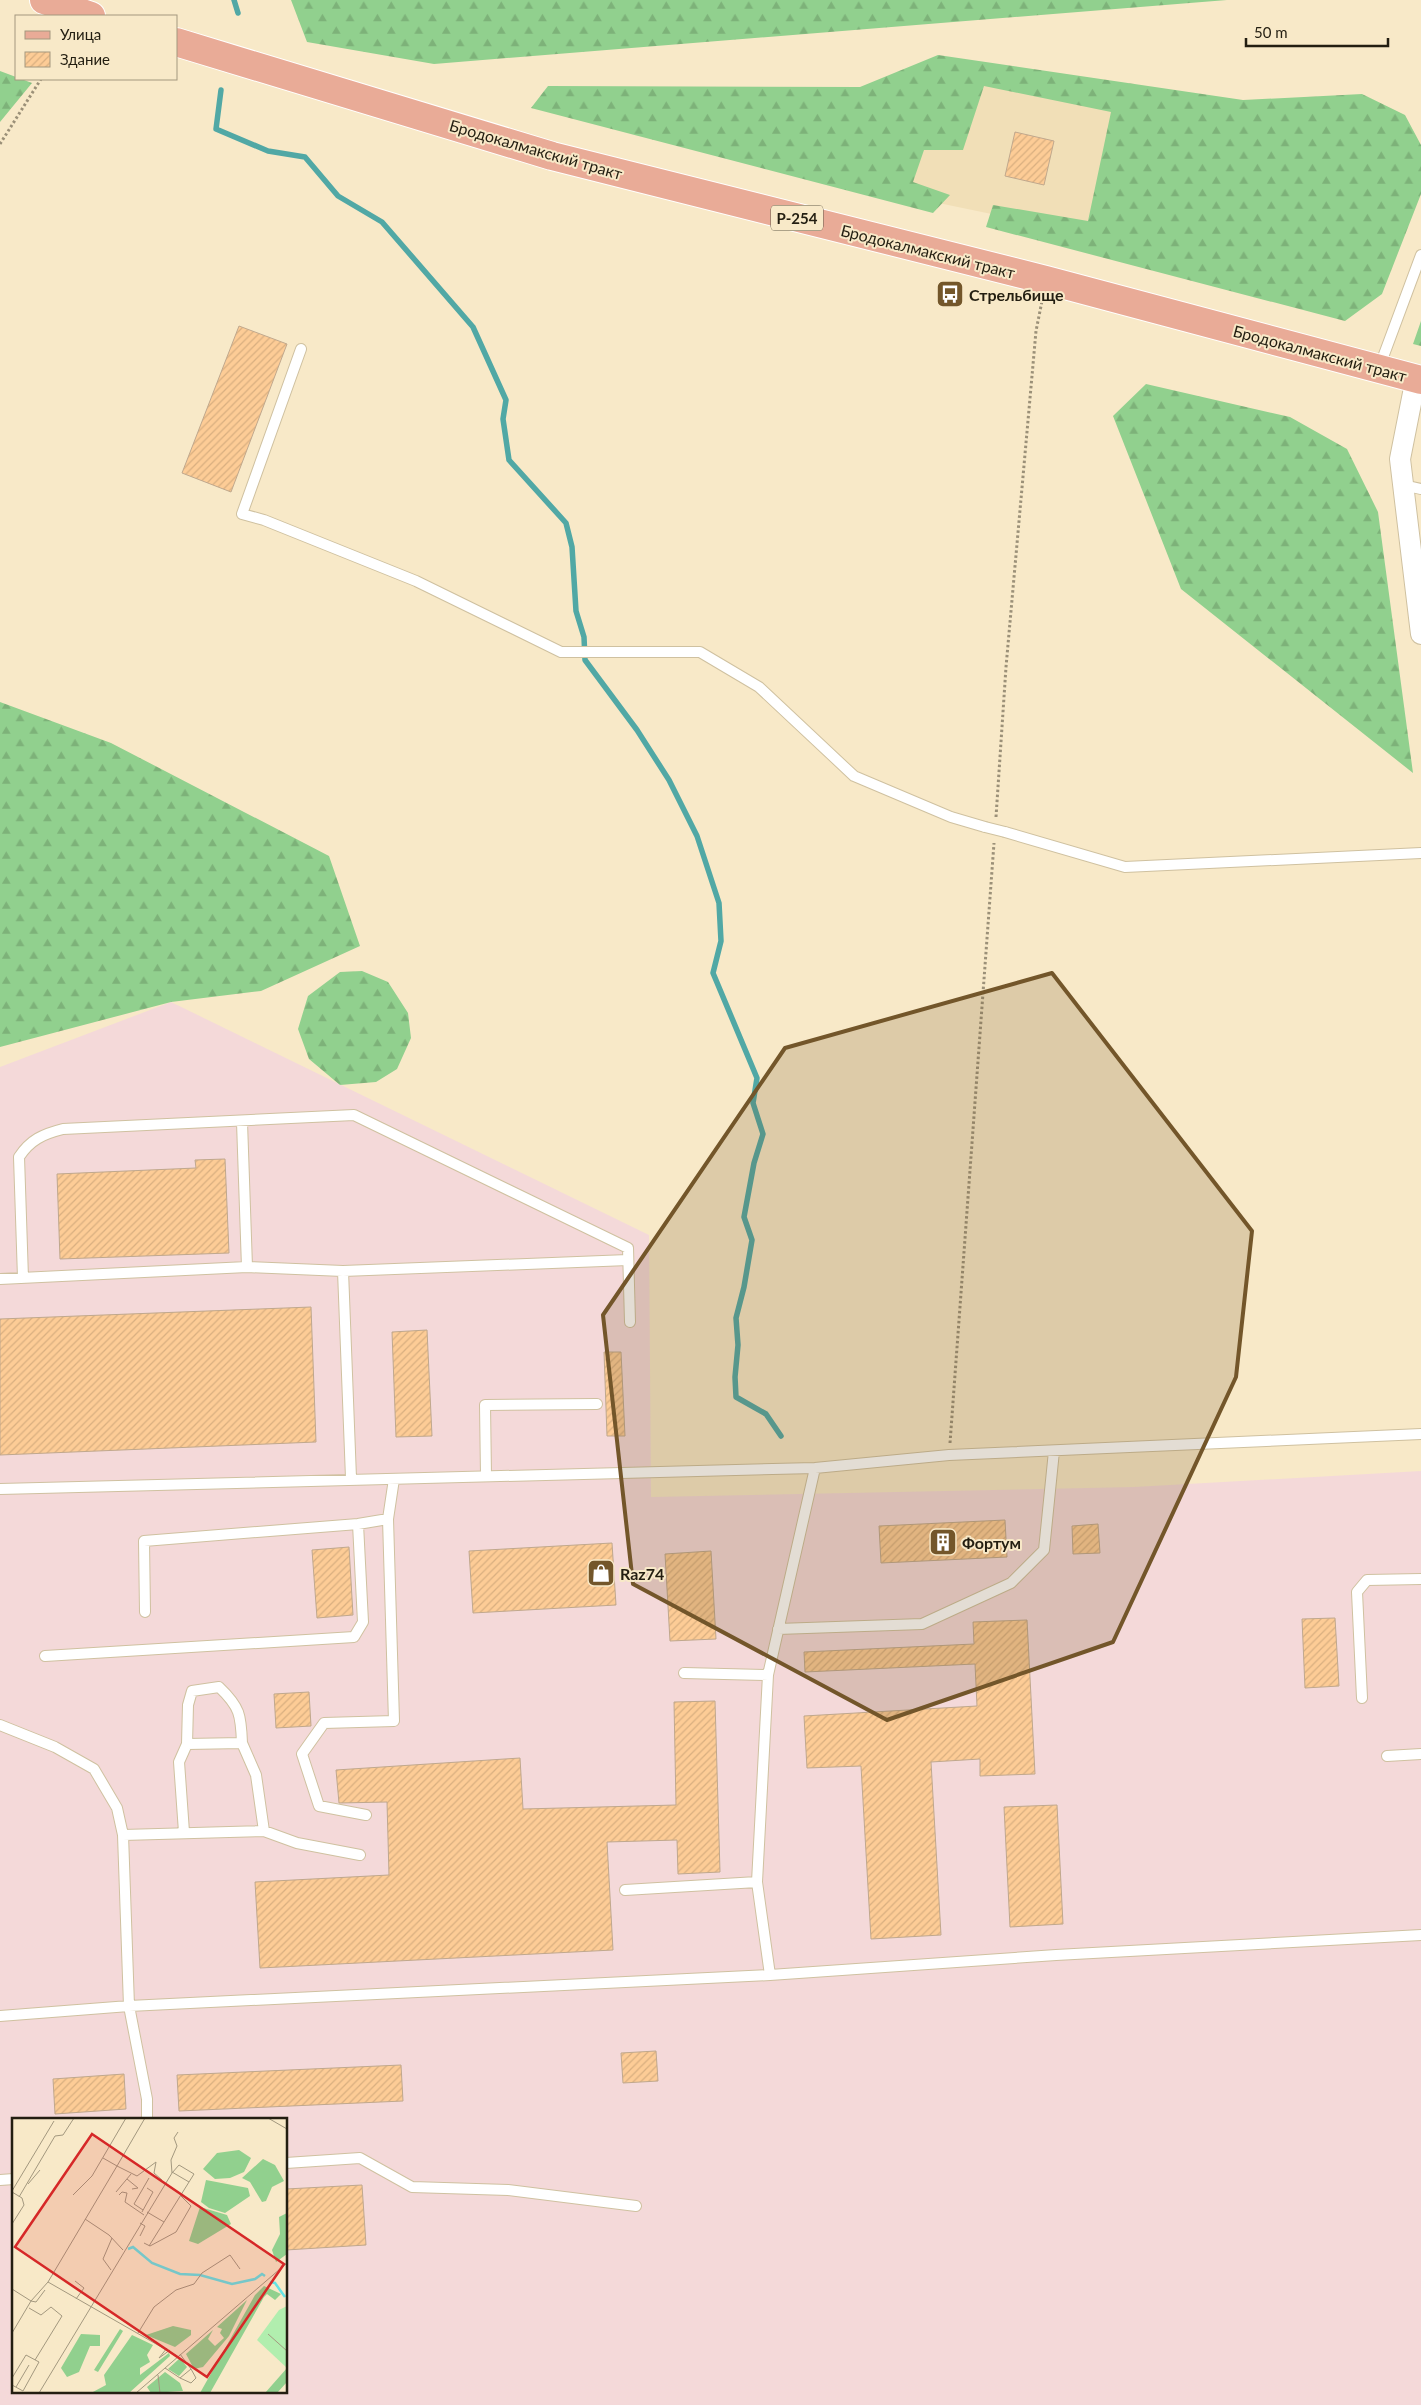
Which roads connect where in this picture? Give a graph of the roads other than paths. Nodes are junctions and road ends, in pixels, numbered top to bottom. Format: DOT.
graph roads {
  1 [pos="44,0"];
  2 [pos="88,15"];
  3 [pos="178,43"];
  4 [pos="1421,255"];
  5 [pos="301,349"];
  6 [pos="1379,368"];
  7 [pos="1418,379"];
  8 [pos="1412,487"];
  9 [pos="1414,520"];
  10 [pos="1421,634"];
  11 [pos="1421,853"];
  12 [pos="242,1122"];
  13 [pos="628,1260"];
  14 [pos="247,1267"];
  15 [pos="344,1272"];
  16 [pos="23,1278"];
  17 [pos="0,1279"];
  18 [pos="630,1322"];
  19 [pos="596,1404"];
  20 [pos="1421,1434"];
  21 [pos="1054,1451"];
  22 [pos="815,1468"];
  23 [pos="486,1476"];
  24 [pos="351,1478"];
  25 [pos="394,1479"];
  26 [pos="0,1489"];
  27 [pos="388,1519"];
  28 [pos="358,1524"];
  29 [pos="1421,1579"];
  30 [pos="145,1612"];
  31 [pos="778,1628"];
  32 [pos="45,1656"];
  33 [pos="684,1673"];
  34 [pos="768,1675"];
  35 [pos="1362,1698"];
  36 [pos="0,1725"];
  37 [pos="242,1743"];
  38 [pos="187,1744"];
  39 [pos="1421,1754"];
  40 [pos="1387,1756"];
  41 [pos="366,1814"];
  42 [pos="184,1832"];
  43 [pos="264,1832"];
  44 [pos="123,1835"];
  45 [pos="360,1855"];
  46 [pos="758,1882"];
  47 [pos="625,1890"];
  48 [pos="1421,1935"];
  49 [pos="770,1975"];
  50 [pos="129,2006"];
  51 [pos="0,2016"];
  52 [pos="147,2118"];
  53 [pos="288,2163"];
  54 [pos="636,2206"];
  1 -- 2 [label="main road"];
  3 -- 6 [label="main road, Бродокалмакский тракт / Р-254"];
  4 -- 6 [label="lane"];
  5 -- 11 [label="lane, bridge"];
  6 -- 7 [label="main road, Бродокалмакский тракт / Р-254"];
  7 -- 8 [label="street"];
  8 -- 9 [label="street"];
  9 -- 10 [label="street"];
  12 -- 13 [label="lane"];
  12 -- 14 [label="lane"];
  12 -- 16 [label="lane"];
  13 -- 15 [label="lane"];
  13 -- 18 [label="lane"];
  14 -- 15 [label="lane"];
  14 -- 16 [label="lane"];
  15 -- 24 [label="lane"];
  16 -- 17 [label="lane"];
  19 -- 23 [label="lane"];
  20 -- 21 [label="lane"];
  21 -- 22 [label="lane"];
  21 -- 31 [label="lane"];
  22 -- 23 [label="lane"];
  22 -- 31 [label="lane"];
  23 -- 25 [label="lane"];
  24 -- 25 [label="lane"];
  24 -- 26 [label="lane"];
  25 -- 27 [label="lane"];
  27 -- 28 [label="lane"];
  27 -- 41 [label="lane"];
  28 -- 30 [label="lane"];
  28 -- 32 [label="lane"];
  29 -- 35 [label="lane"];
  31 -- 34 [label="lane"];
  33 -- 34 [label="lane"];
  34 -- 46 [label="lane"];
  36 -- 44 [label="lane"];
  37 -- 38 [label="lane"];
  37 -- 38 [label="lane"];
  37 -- 43 [label="lane"];
  38 -- 42 [label="lane"];
  39 -- 40 [label="lane"];
  42 -- 43 [label="lane"];
  42 -- 44 [label="lane"];
  43 -- 45 [label="lane"];
  44 -- 50 [label="lane"];
  46 -- 47 [label="lane"];
  46 -- 49 [label="lane"];
  48 -- 49 [label="lane"];
  49 -- 50 [label="lane"];
  50 -- 51 [label="lane"];
  50 -- 52 [label="lane"];
  53 -- 54 [label="lane"];
}
